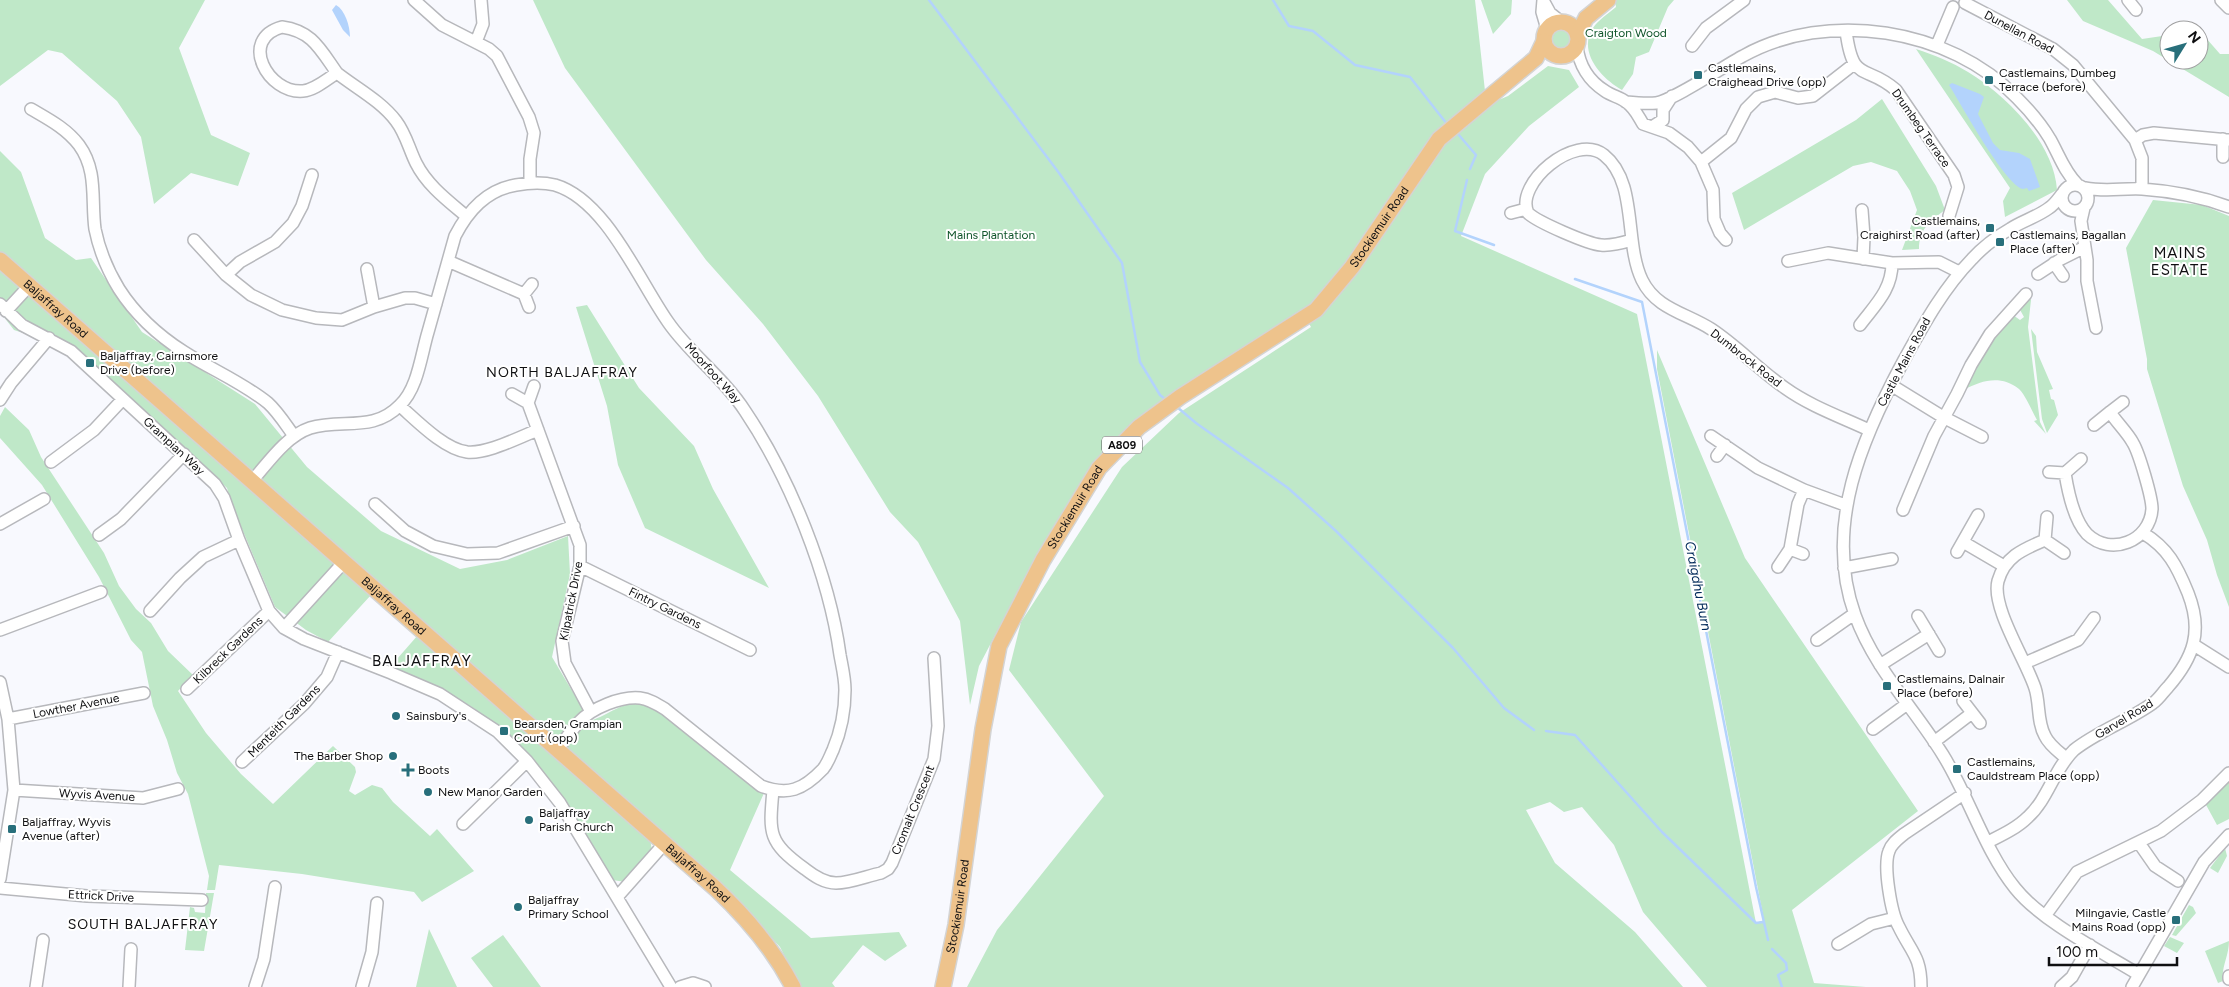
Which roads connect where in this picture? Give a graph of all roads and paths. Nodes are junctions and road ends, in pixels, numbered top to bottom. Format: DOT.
graph roads {
  1 [pos="414,0"];
  2 [pos="481,0"];
  3 [pos="1608,0"];
  4 [pos="1744,0"];
  5 [pos="2128,0"];
  6 [pos="2221,0"];
  7 [pos="1965,1"];
  8 [pos="1951,4"];
  9 [pos="2229,8"];
  10 [pos="2136,10"];
  11 [pos="1586,18"];
  12 [pos="1563,22"];
  13 [pos="1846,31"];
  14 [pos="1545,35"];
  15 [pos="476,42"];
  16 [pos="1937,45"];
  17 [pos="1692,46"];
  18 [pos="1571,50"];
  19 [pos="1536,58"];
  20 [pos="1854,64"];
  21 [pos="336,72"];
  22 [pos="1626,102"];
  23 [pos="30,108"];
  24 [pos="1657,109"];
  25 [pos="1639,114"];
  26 [pos="1652,127"];
  27 [pos="1669,133"];
  28 [pos="2226,139"];
  29 [pos="2135,140"];
  30 [pos="2223,157"];
  31 [pos="1701,162"];
  32 [pos="2066,172"];
  33 [pos="312,175"];
  34 [pos="530,182"];
  35 [pos="2081,186"];
  36 [pos="2142,189"];
  37 [pos="2064,192"];
  38 [pos="2103,192"];
  39 [pos="2078,207"];
  40 [pos="1526,208"];
  41 [pos="2049,208"];
  42 [pos="2229,208"];
  43 [pos="1862,210"];
  44 [pos="1511,213"];
  45 [pos="466,216"];
  46 [pos="1949,216"];
  47 [pos="194,240"];
  48 [pos="1632,240"];
  49 [pos="1726,240"];
  50 [pos="2085,247"];
  51 [pos="1863,259"];
  52 [pos="0,260"];
  53 [pos="448,261"];
  54 [pos="1788,261"];
  55 [pos="1892,263"];
  56 [pos="2054,263"];
  57 [pos="367,269"];
  58 [pos="1959,272"];
  59 [pos="2038,274"];
  60 [pos="226,275"];
  61 [pos="2063,276"];
  62 [pos="532,284"];
  63 [pos="30,286"];
  64 [pos="524,294"];
  65 [pos="2026,294"];
  66 [pos="436,304"];
  67 [pos="374,307"];
  68 [pos="529,307"];
  69 [pos="3,308"];
  70 [pos="1860,325"];
  71 [pos="2096,328"];
  72 [pos="49,338"];
  73 [pos="1891,385"];
  74 [pos="534,386"];
  75 [pos="512,394"];
  76 [pos="123,399"];
  77 [pos="0,400"];
  78 [pos="2123,402"];
  79 [pos="528,403"];
  80 [pos="400,406"];
  81 [pos="2110,412"];
  82 [pos="1944,417"];
  83 [pos="2094,425"];
  84 [pos="538,430"];
  85 [pos="1869,430"];
  86 [pos="294,436"];
  87 [pos="1712,436"];
  88 [pos="1982,437"];
  89 [pos="1725,445"];
  90 [pos="184,454"];
  91 [pos="1716,456"];
  92 [pos="2081,459"];
  93 [pos="51,462"];
  94 [pos="2049,472"];
  95 [pos="2065,473"];
  96 [pos="252,481"];
  97 [pos="1804,490"];
  98 [pos="44,499"];
  99 [pos="375,504"];
  100 [pos="1845,505"];
  101 [pos="1903,510"];
  102 [pos="1978,515"];
  103 [pos="2047,517"];
  104 [pos="0,524"];
  105 [pos="574,526"];
  106 [pos="2143,533"];
  107 [pos="99,535"];
  108 [pos="238,540"];
  109 [pos="2045,540"];
  110 [pos="1790,549"];
  111 [pos="2064,553"];
  112 [pos="1803,554"];
  113 [pos="1892,559"];
  114 [pos="344,562"];
  115 [pos="580,566"];
  116 [pos="2004,566"];
  117 [pos="1778,567"];
  118 [pos="1844,568"];
  119 [pos="101,592"];
  120 [pos="150,611"];
  121 [pos="269,611"];
  122 [pos="1854,614"];
  123 [pos="1918,616"];
  124 [pos="2094,618"];
  125 [pos="284,628"];
  126 [pos="0,630"];
  127 [pos="1831,630"];
  128 [pos="1928,634"];
  129 [pos="1817,640"];
  130 [pos="1838,640"];
  131 [pos="2194,645"];
  132 [pos="750,650"];
  133 [pos="1939,651"];
  134 [pos="338,652"];
  135 [pos="934,658"];
  136 [pos="2025,662"];
  137 [pos="1880,665"];
  138 [pos="2229,667"];
  139 [pos="0,682"];
  140 [pos="187,689"];
  141 [pos="144,693"];
  142 [pos="1963,701"];
  143 [pos="1907,704"];
  144 [pos="591,712"];
  145 [pos="1972,713"];
  146 [pos="8,719"];
  147 [pos="1980,723"];
  148 [pos="1873,729"];
  149 [pos="1934,742"];
  150 [pos="557,750"];
  151 [pos="2066,758"];
  152 [pos="526,761"];
  153 [pos="242,762"];
  154 [pos="2229,773"];
  155 [pos="178,788"];
  156 [pos="14,790"];
  157 [pos="773,790"];
  158 [pos="1965,793"];
  159 [pos="463,824"];
  160 [pos="2229,835"];
  161 [pos="1988,842"];
  162 [pos="2139,843"];
  163 [pos="664,844"];
  164 [pos="0,879"];
  165 [pos="2178,881"];
  166 [pos="275,887"];
  167 [pos="0,888"];
  168 [pos="617,897"];
  169 [pos="202,900"];
  170 [pos="377,903"];
  171 [pos="2045,916"];
  172 [pos="1894,918"];
  173 [pos="42,940"];
  174 [pos="1838,944"];
  175 [pos="2090,945"];
  176 [pos="131,949"];
  177 [pos="2138,974"];
  178 [pos="36,987"];
  179 [pos="129,987"];
  180 [pos="255,987"];
  181 [pos="362,987"];
  182 [pos="671,987"];
  183 [pos="680,987"];
  184 [pos="705,987"];
  185 [pos="792,987"];
  186 [pos="943,987"];
  187 [pos="1921,987"];
  188 [pos="2061,987"];
  189 [pos="2132,987"];
  1 -- 15 [label="street"];
  2 -- 15 [label="street"];
  3 -- 11 [label="main road"];
  4 -- 17 [label="street"];
  5 -- 10 [label="street"];
  6 -- 9 [label="street"];
  7 -- 8 [label="street"];
  7 -- 29 [label="street, Dunellan Road"];
  8 -- 16 [label="street"];
  11 -- 12 [label="main road"];
  11 -- 18 [label="main road"];
  12 -- 14 [label="main road"];
  12 -- 14 [label="street"];
  12 -- 18 [label="main road"];
  13 -- 16 [label="street"];
  13 -- 20 [label="street"];
  13 -- 24 [label="street"];
  14 -- 18 [label="main road"];
  14 -- 19 [label="main road, Stockiemuir Road / A809"];
  15 -- 34 [label="street"];
  16 -- 32 [label="street"];
  18 -- 19 [label="main road"];
  18 -- 22 [label="street"];
  19 -- 186 [label="main road, Stockiemuir Road / A809"];
  20 -- 31 [label="street"];
  20 -- 46 [label="street, Drumbeg Terrace"];
  21 -- 21 [label="street"];
  21 -- 45 [label="street"];
  22 -- 24 [label="street"];
  22 -- 25 [label="street"];
  23 -- 86 [label="street"];
  24 -- 25 [label="street"];
  24 -- 26 [label="street"];
  24 -- 27 [label="street"];
  25 -- 26 [label="street"];
  26 -- 27 [label="street"];
  27 -- 31 [label="street"];
  28 -- 29 [label="street"];
  28 -- 30 [label="street"];
  29 -- 36 [label="street, Dunellan Road"];
  31 -- 49 [label="street"];
  32 -- 35 [label="street"];
  32 -- 37 [label="street"];
  33 -- 60 [label="street"];
  34 -- 45 [label="street, Moorfoot Way"];
  34 -- 157 [label="street, Moorfoot Way"];
  35 -- 37 [label="street"];
  35 -- 38 [label="street"];
  35 -- 39 [label="street"];
  36 -- 38 [label="street"];
  36 -- 42 [label="street"];
  37 -- 39 [label="street"];
  37 -- 41 [label="street, Castle Mains Road"];
  38 -- 39 [label="street"];
  39 -- 41 [label="street, Castle Mains Road"];
  39 -- 50 [label="street"];
  40 -- 44 [label="street"];
  40 -- 48 [label="street"];
  40 -- 48 [label="street, Dumbrock Road"];
  41 -- 58 [label="street, Castle Mains Road"];
  43 -- 51 [label="street"];
  45 -- 53 [label="street, Moorfoot Way"];
  47 -- 60 [label="street"];
  48 -- 85 [label="street, Dumbrock Road"];
  50 -- 56 [label="street"];
  50 -- 71 [label="street"];
  51 -- 54 [label="street"];
  51 -- 55 [label="street"];
  52 -- 63 [label="main road, Baljaffray Road"];
  53 -- 64 [label="street"];
  53 -- 66 [label="street, Moorfoot Way"];
  55 -- 58 [label="street"];
  55 -- 70 [label="street"];
  56 -- 59 [label="street"];
  56 -- 61 [label="street"];
  57 -- 67 [label="street"];
  58 -- 73 [label="street, Castle Mains Road"];
  60 -- 67 [label="street"];
  62 -- 64 [label="street"];
  63 -- 69 [label="street, Grampian Way"];
  63 -- 96 [label="main road, Baljaffray Road"];
  64 -- 68 [label="street"];
  65 -- 82 [label="street"];
  66 -- 67 [label="street"];
  66 -- 80 [label="street, Moorfoot Way"];
  69 -- 72 [label="street, Grampian Way"];
  72 -- 76 [label="street, Grampian Way"];
  72 -- 77 [label="street"];
  73 -- 82 [label="street"];
  73 -- 85 [label="street, Castle Mains Road"];
  74 -- 79 [label="street"];
  75 -- 79 [label="street"];
  76 -- 90 [label="street, Grampian Way"];
  76 -- 93 [label="street"];
  78 -- 81 [label="street"];
  79 -- 84 [label="street, Kilpatrick Drive"];
  80 -- 84 [label="street"];
  80 -- 86 [label="street, Moorfoot Way"];
  81 -- 83 [label="street"];
  81 -- 106 [label="street"];
  82 -- 88 [label="street"];
  82 -- 101 [label="street"];
  84 -- 105 [label="street, Kilpatrick Drive"];
  85 -- 100 [label="street, Castle Mains Road"];
  86 -- 96 [label="street, Moorfoot Way"];
  87 -- 89 [label="street"];
  89 -- 91 [label="street"];
  89 -- 97 [label="street"];
  90 -- 107 [label="street"];
  90 -- 108 [label="street, Grampian Way"];
  92 -- 95 [label="street"];
  94 -- 95 [label="street"];
  95 -- 106 [label="street"];
  96 -- 114 [label="main road, Baljaffray Road"];
  97 -- 100 [label="street"];
  97 -- 110 [label="street"];
  98 -- 104 [label="street"];
  99 -- 105 [label="street"];
  100 -- 118 [label="street, Castle Mains Road"];
  102 -- 116 [label="street"];
  103 -- 109 [label="street"];
  105 -- 115 [label="street, Kilpatrick Drive"];
  106 -- 131 [label="street, Garvel Road"];
  108 -- 120 [label="street"];
  108 -- 121 [label="street, Grampian Way"];
  109 -- 111 [label="street"];
  109 -- 116 [label="street"];
  110 -- 112 [label="street"];
  110 -- 117 [label="street"];
  113 -- 118 [label="street"];
  114 -- 125 [label="street"];
  114 -- 150 [label="main road, Baljaffray Road"];
  115 -- 132 [label="street, Fintry Gardens"];
  115 -- 144 [label="street, Kilpatrick Drive"];
  116 -- 136 [label="street"];
  118 -- 122 [label="street, Castle Mains Road"];
  119 -- 126 [label="street"];
  121 -- 125 [label="street, Grampian Way"];
  121 -- 140 [label="street, Kilbreck Gardens"];
  122 -- 127 [label="street"];
  122 -- 137 [label="street, Castle Mains Road"];
  123 -- 128 [label="street"];
  124 -- 136 [label="street"];
  125 -- 134 [label="street, Grampian Way"];
  127 -- 129 [label="street"];
  127 -- 130 [label="street"];
  128 -- 133 [label="street"];
  128 -- 137 [label="street"];
  131 -- 138 [label="street"];
  131 -- 151 [label="street, Garvel Road"];
  134 -- 152 [label="street, Grampian Way"];
  134 -- 153 [label="street, Menteith Gardens"];
  135 -- 157 [label="street, Cromalt Crescent"];
  136 -- 151 [label="street"];
  137 -- 143 [label="street, Castle Mains Road"];
  139 -- 146 [label="street"];
  141 -- 146 [label="street, Lowther Avenue"];
  142 -- 145 [label="street"];
  143 -- 148 [label="street"];
  143 -- 149 [label="street, Castle Mains Road"];
  144 -- 150 [label="street"];
  144 -- 157 [label="street"];
  145 -- 147 [label="street"];
  145 -- 149 [label="street"];
  146 -- 156 [label="street"];
  149 -- 158 [label="street, Castle Mains Road"];
  150 -- 163 [label="main road, Baljaffray Road"];
  151 -- 161 [label="street, Garvel Road"];
  152 -- 159 [label="street"];
  152 -- 168 [label="street, Grampian Way"];
  154 -- 162 [label="street"];
  155 -- 156 [label="street, Wyvis Avenue"];
  156 -- 164 [label="street"];
  158 -- 161 [label="street, Castle Mains Road"];
  158 -- 172 [label="street"];
  160 -- 177 [label="street"];
  161 -- 171 [label="street, Castle Mains Road"];
  162 -- 165 [label="street"];
  162 -- 171 [label="street"];
  163 -- 168 [label="street"];
  163 -- 185 [label="main road, Baljaffray Road"];
  166 -- 180 [label="street"];
  167 -- 169 [label="street, Ettrick Drive"];
  168 -- 182 [label="street, Grampian Way"];
  170 -- 181 [label="street"];
  171 -- 175 [label="street, Castle Mains Road"];
  172 -- 174 [label="street"];
  172 -- 187 [label="street"];
  173 -- 178 [label="street"];
  175 -- 177 [label="street, Castle Mains Road"];
  175 -- 188 [label="street"];
  176 -- 179 [label="street"];
  177 -- 189 [label="street"];
  183 -- 184 [label="street"];
}
